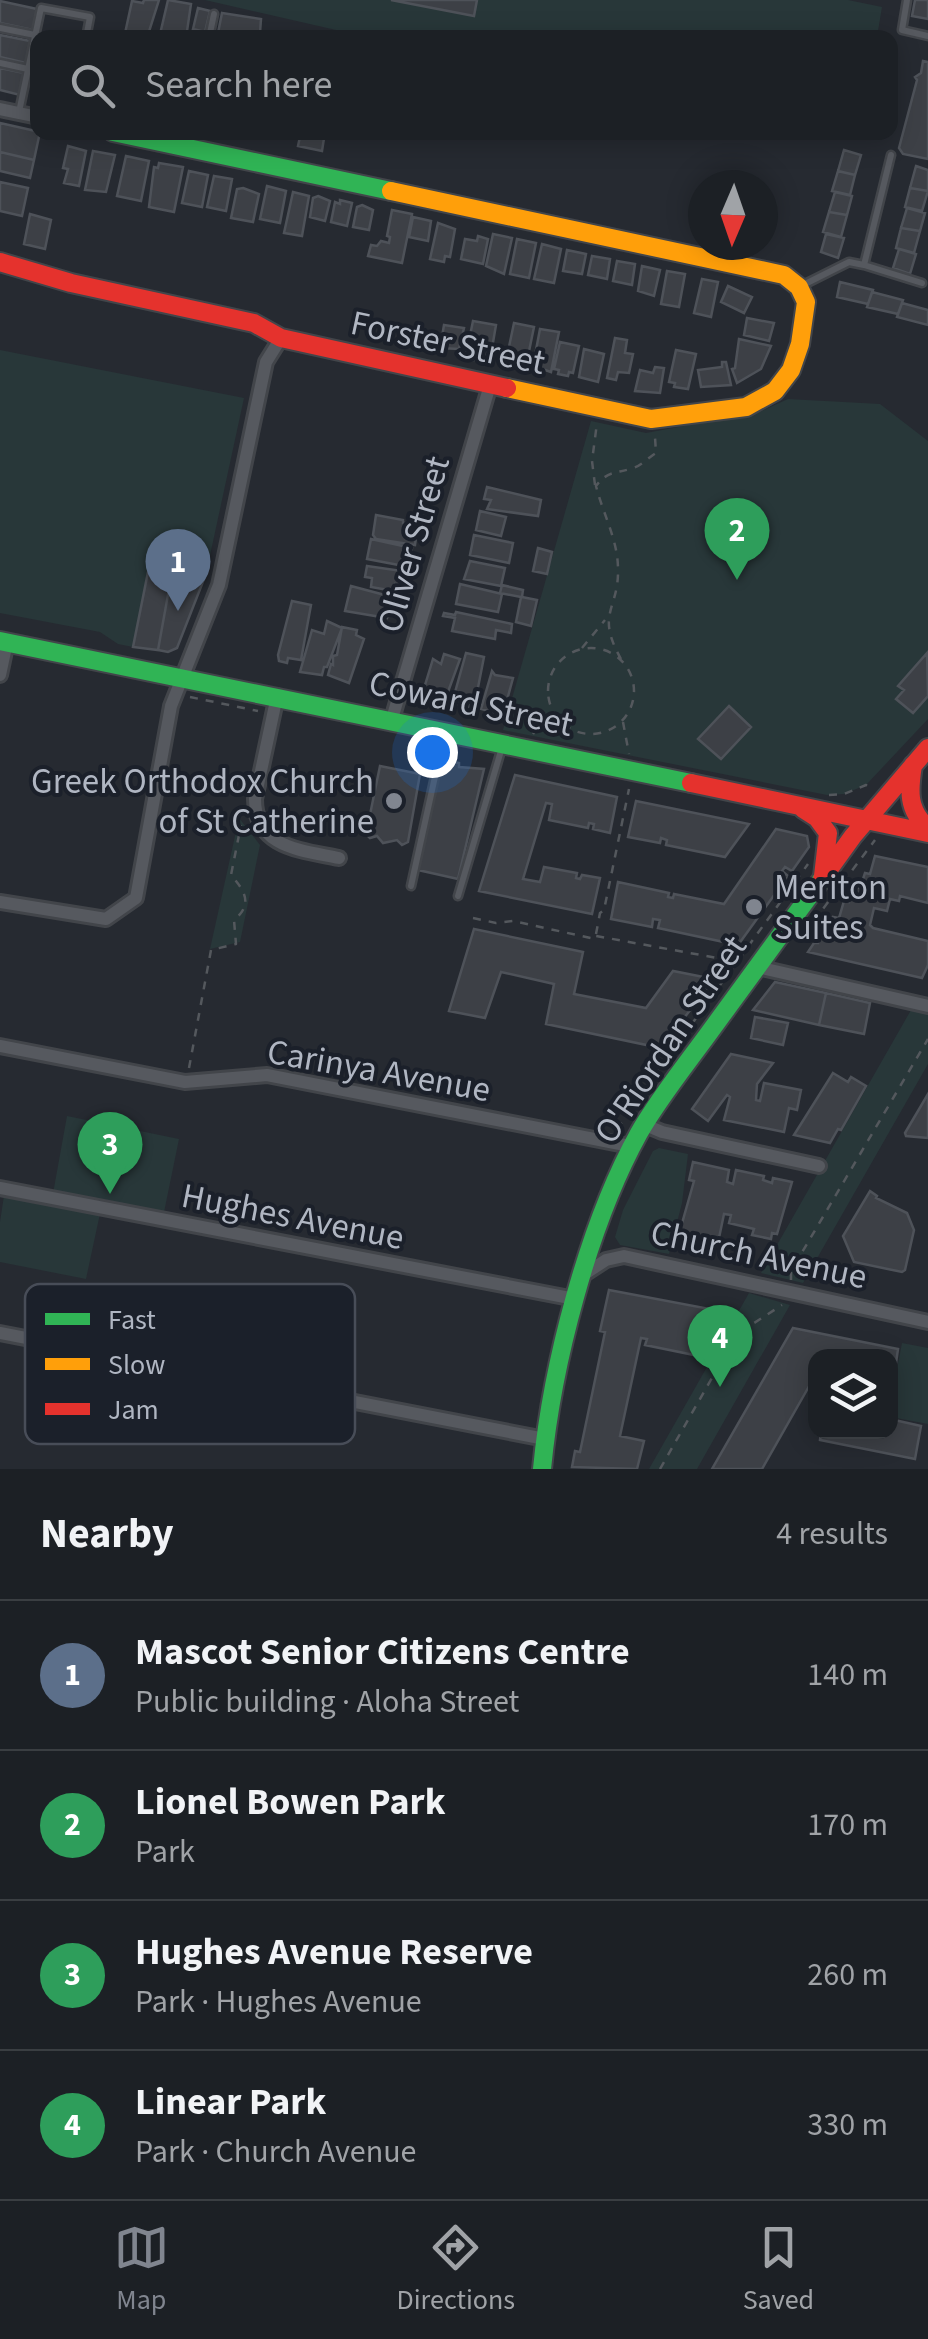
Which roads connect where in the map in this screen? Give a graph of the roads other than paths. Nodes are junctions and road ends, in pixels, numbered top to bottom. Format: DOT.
graph roads {
  1 [pos="907,0"];
  2 [pos="214,14"];
  3 [pos="0,28"];
  4 [pos="36,30"];
  5 [pos="88,30"];
  6 [pos="211,30"];
  7 [pos="30,34"];
  8 [pos="928,36"];
  9 [pos="30,59"];
  10 [pos="0,63"];
  11 [pos="28,69"];
  12 [pos="0,109"];
  13 [pos="19,113"];
  14 [pos="30,115"];
  15 [pos="190,140"];
  16 [pos="891,155"];
  17 [pos="0,262"];
  18 [pos="864,264"];
  19 [pos="922,283"];
  20 [pos="799,287"];
  21 [pos="281,338"];
  22 [pos="490,385"];
  23 [pos="4,642"];
  24 [pos="0,675"];
  25 [pos="183,676"];
  26 [pos="276,696"];
  27 [pos="392,719"];
  28 [pos="445,730"];
  29 [pos="504,742"];
  30 [pos="928,748"];
  31 [pos="914,764"];
  32 [pos="793,804"];
  33 [pos="865,820"];
  34 [pos="928,831"];
  35 [pos="339,858"];
  36 [pos="822,876"];
  37 [pos="410,886"];
  38 [pos="458,896"];
  39 [pos="0,902"];
  40 [pos="757,967"];
  41 [pos="928,1006"];
  42 [pos="0,1046"];
  43 [pos="643,1124"];
  44 [pos="620,1144"];
  45 [pos="820,1166"];
  46 [pos="0,1188"];
  47 [pos="581,1276"];
  48 [pos="574,1299"];
  49 [pos="928,1322"];
  50 [pos="0,1333"];
  51 [pos="25,1338"];
  52 [pos="355,1402"];
  53 [pos="544,1439"];
  54 [pos="542,1469"];
  1 -- 8 [label="lane"];
  2 -- 6 [label="lane"];
  3 -- 7 [label="lane"];
  4 -- 5 [label="lane"];
  9 -- 11 [label="lane"];
  10 -- 11 [label="lane"];
  11 -- 13 [label="lane"];
  12 -- 13 [label="street"];
  13 -- 14 [label="street"];
  15 -- 20 [label="street"];
  16 -- 18 [label="lane"];
  17 -- 21 [label="street, Forster Street"];
  18 -- 19 [label="lane"];
  18 -- 20 [label="lane"];
  20 -- 22 [label="street, Forster Street"];
  21 -- 22 [label="street, Forster Street"];
  21 -- 25 [label="street"];
  22 -- 27 [label="street, Oliver Street"];
  23 -- 24 [label="street"];
  23 -- 25 [label="street, Coward Street"];
  25 -- 26 [label="street, Coward Street"];
  25 -- 39 [label="street"];
  26 -- 27 [label="street, Coward Street"];
  26 -- 35 [label="street"];
  27 -- 28 [label="street, Coward Street"];
  28 -- 29 [label="street, Coward Street"];
  28 -- 37 [label="lane"];
  29 -- 32 [label="street, Coward Street"];
  29 -- 38 [label="lane"];
  30 -- 31 [label="street, O'Riordan Street"];
  31 -- 33 [label="street, O'Riordan Street"];
  31 -- 34 [label="street"];
  32 -- 33 [label="street, Coward Street"];
  32 -- 36 [label="street"];
  33 -- 34 [label="street, Coward Street"];
  33 -- 36 [label="street, O'Riordan Street"];
  36 -- 40 [label="street, O'Riordan Street"];
  40 -- 41 [label="street"];
  40 -- 43 [label="street, O'Riordan Street"];
  42 -- 44 [label="street, Carinya Avenue"];
  43 -- 44 [label="street, O'Riordan Street"];
  43 -- 45 [label="street"];
  44 -- 47 [label="street, O'Riordan Street"];
  46 -- 48 [label="street, Hughes Avenue"];
  47 -- 48 [label="street, O'Riordan Street"];
  47 -- 49 [label="street, Church Avenue"];
  48 -- 53 [label="street, O'Riordan Street"];
  50 -- 51 [label="street"];
  52 -- 53 [label="street"];
  53 -- 54 [label="street, O'Riordan Street"];
}
